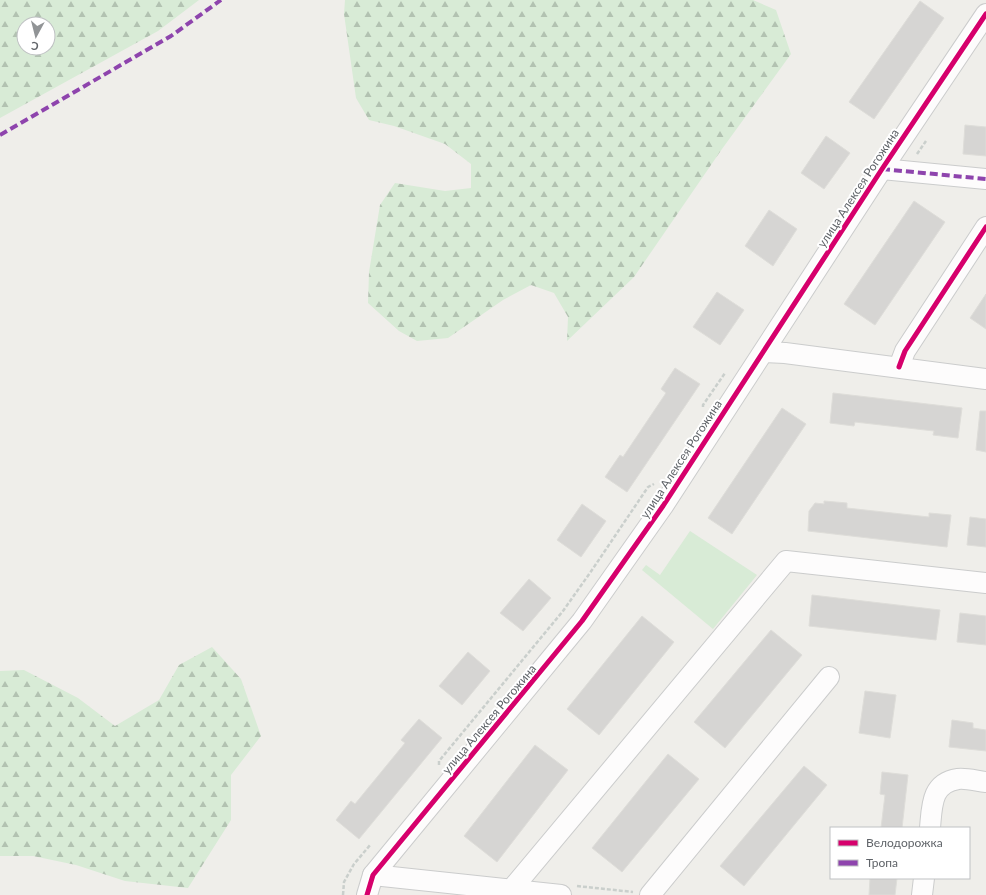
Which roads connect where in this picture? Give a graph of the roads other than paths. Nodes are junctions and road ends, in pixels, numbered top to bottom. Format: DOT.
graph roads {
  1 [pos="986,14"];
  2 [pos="882,169"];
  3 [pos="986,179"];
  4 [pos="986,227"];
  5 [pos="764,352"];
  6 [pos="899,367"];
  7 [pos="986,379"];
  8 [pos="986,583"];
  9 [pos="830,677"];
  10 [pos="986,782"];
  11 [pos="930,827"];
  12 [pos="373,875"];
  13 [pos="924,879"];
  14 [pos="463,890"];
  15 [pos="511,890"];
  16 [pos="367,895"];
  17 [pos="561,895"];
  18 [pos="650,895"];
  19 [pos="922,895"];
  1 -- 2 [label="street, улица Алексея Рогожина"];
  2 -- 3 [label="street"];
  2 -- 5 [label="street, улица Алексея Рогожина"];
  4 -- 6 [label="street"];
  5 -- 6 [label="street"];
  5 -- 12 [label="street, улица Алексея Рогожина"];
  6 -- 7 [label="street"];
  8 -- 15 [label="street"];
  9 -- 18 [label="street"];
  10 -- 11 [label="street"];
  12 -- 14 [label="street"];
  12 -- 16 [label="street, улица Алексея Рогожина"];
  13 -- 19 [label="street"];
  14 -- 15 [label="street"];
  15 -- 17 [label="street"];
}
